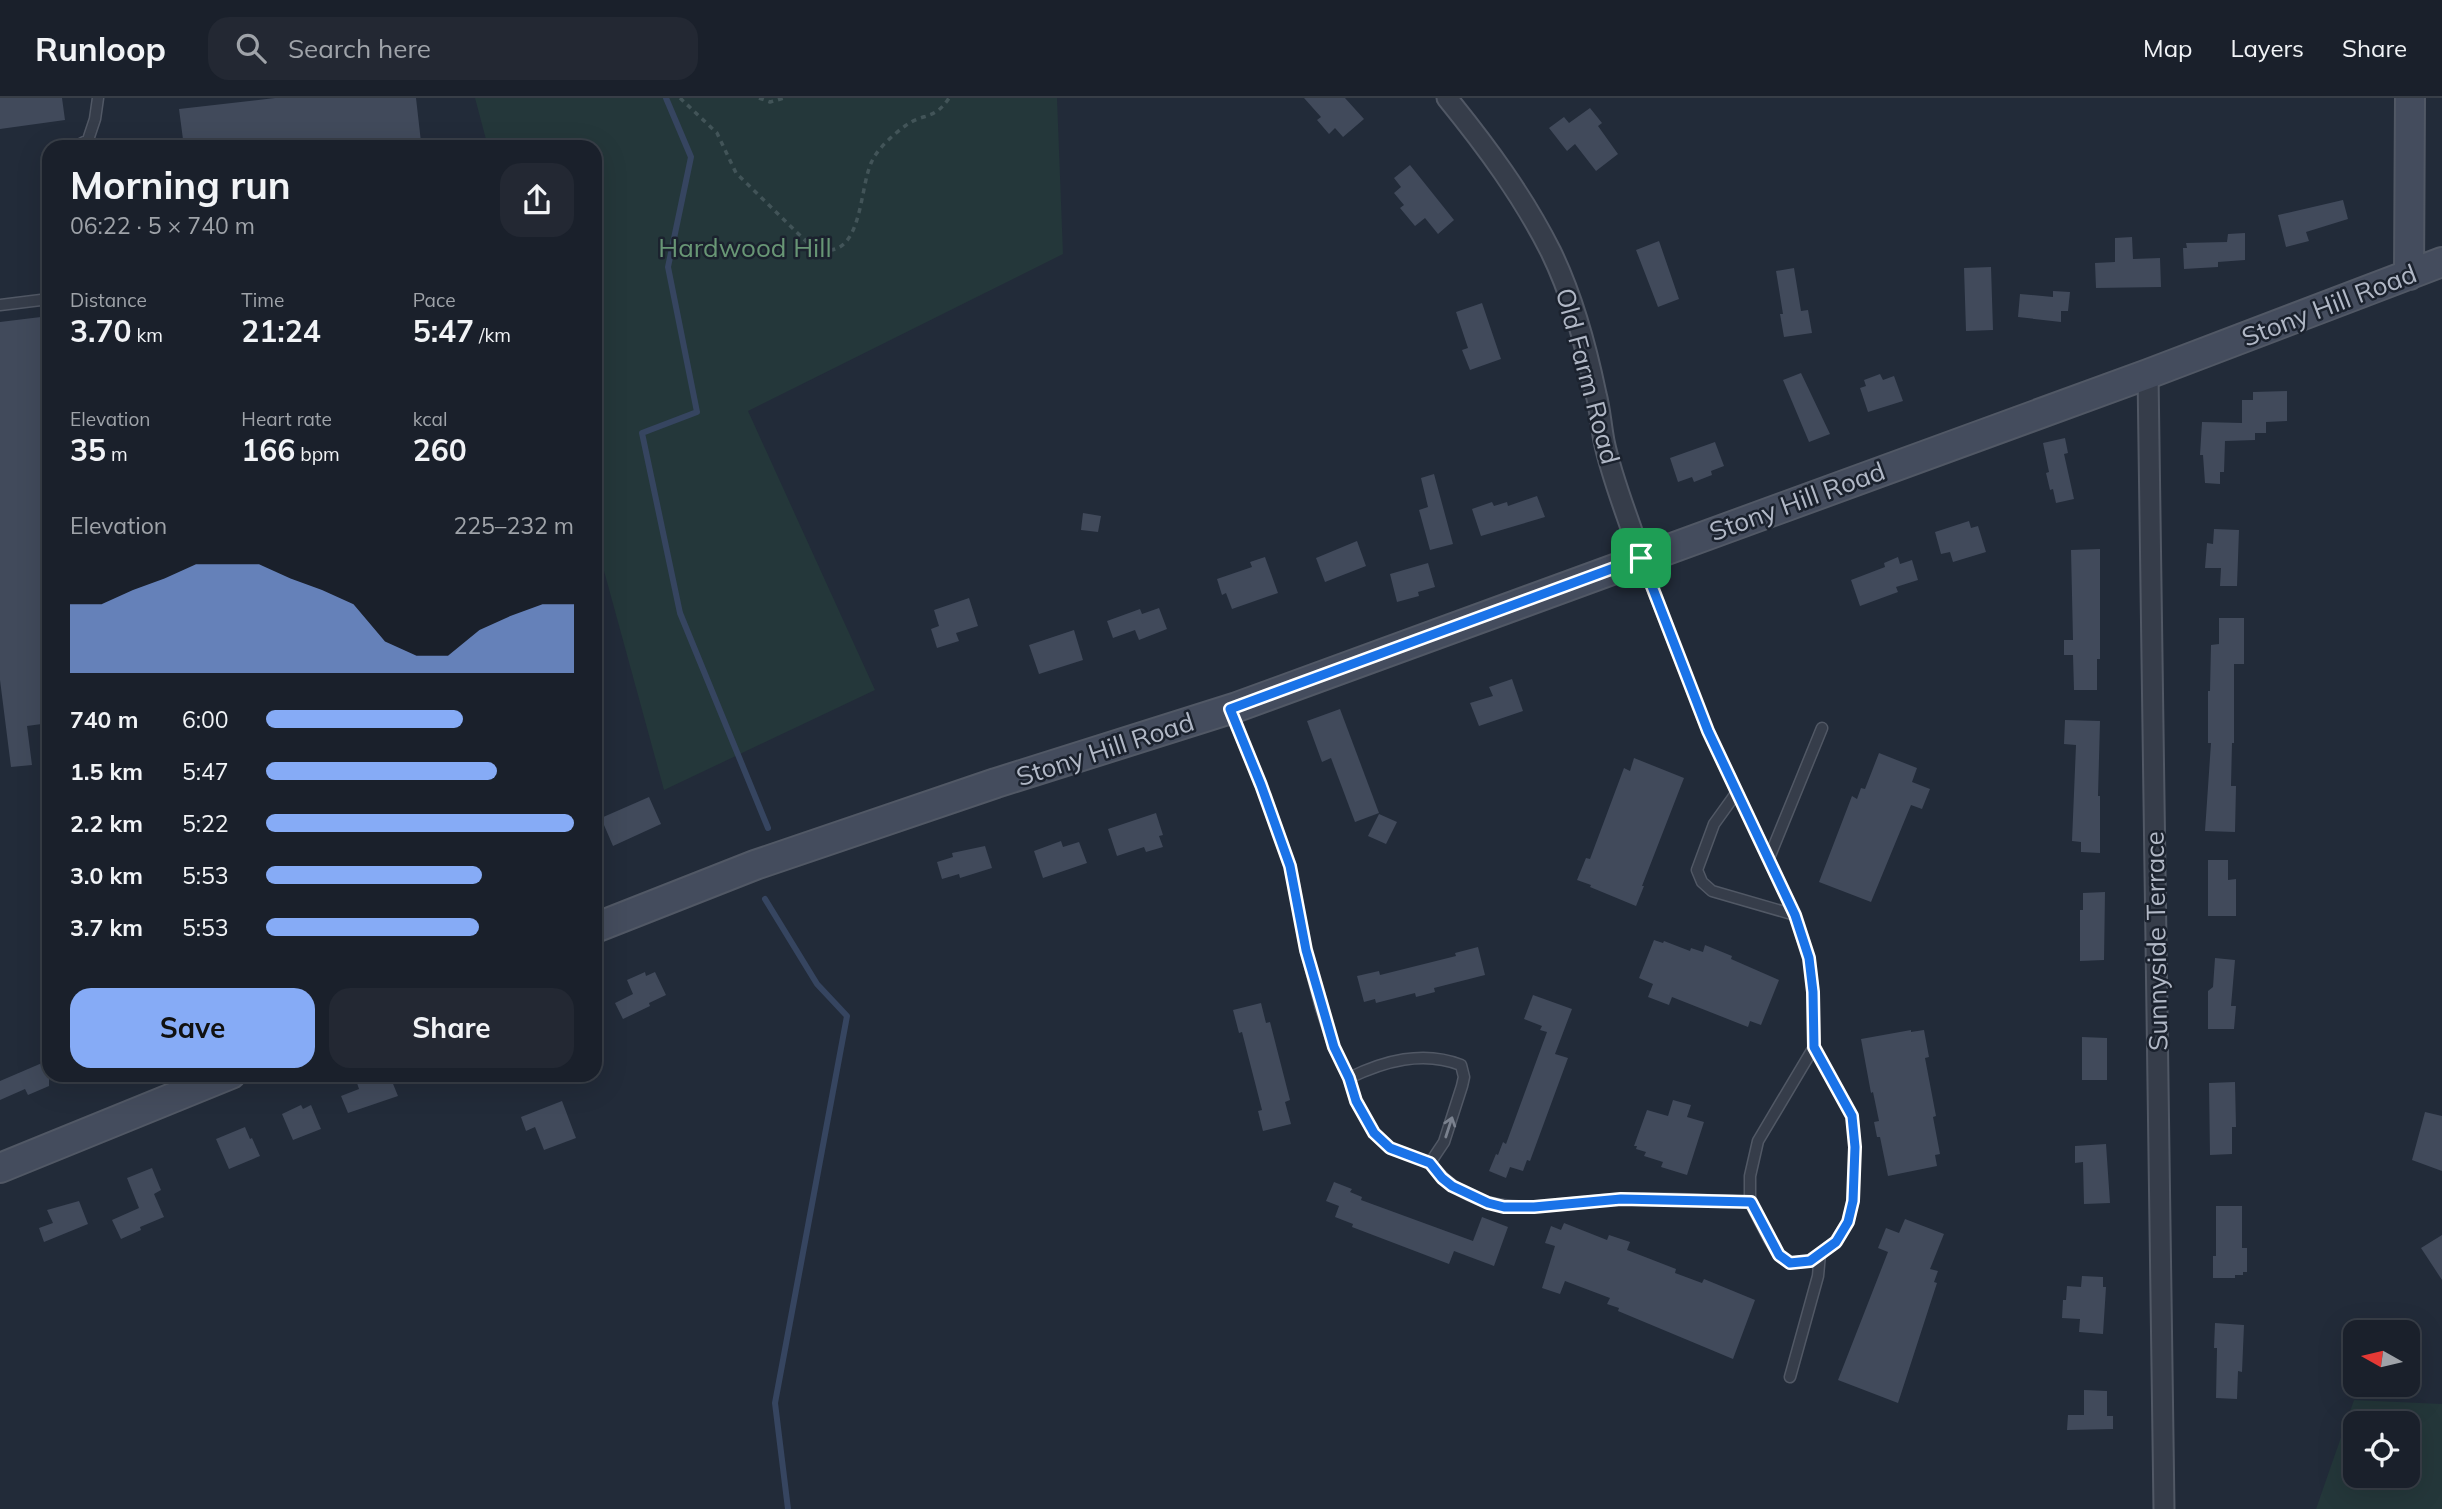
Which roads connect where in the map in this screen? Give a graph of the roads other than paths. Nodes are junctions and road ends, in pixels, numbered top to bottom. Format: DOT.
graph roads {
  1 [pos="98,98"];
  2 [pos="1447,98"];
  3 [pos="2410,98"];
  4 [pos="88,140"];
  5 [pos="2442,262"];
  6 [pos="2409,275"];
  7 [pos="42,300"];
  8 [pos="0,305"];
  9 [pos="2148,374"];
  10 [pos="1641,558"];
  11 [pos="1230,709"];
  12 [pos="1822,729"];
  13 [pos="1737,792"];
  14 [pos="1769,858"];
  15 [pos="1795,915"];
  16 [pos="602,925"];
  17 [pos="1814,1047"];
  18 [pos="1349,1078"];
  19 [pos="211,1082"];
  20 [pos="1430,1163"];
  21 [pos="0,1168"];
  22 [pos="1751,1202"];
  23 [pos="1820,1254"];
  24 [pos="1790,1377"];
  25 [pos="2164,1509"];
  1 -- 4 [label="lane"];
  2 -- 10 [label="street, Old Farm Road"];
  3 -- 6 [label="main road"];
  5 -- 6 [label="main road, Stony Hill Road"];
  6 -- 9 [label="main road, Stony Hill Road"];
  7 -- 8 [label="lane"];
  9 -- 10 [label="main road, Stony Hill Road"];
  9 -- 25 [label="street, Sunnyside Terrace"];
  10 -- 11 [label="main road, Stony Hill Road"];
  10 -- 13 [label="lane"];
  11 -- 16 [label="main road, Stony Hill Road"];
  11 -- 18 [label="lane"];
  12 -- 14 [label="lane"];
  13 -- 14 [label="lane"];
  13 -- 15 [label="lane"];
  14 -- 15 [label="lane"];
  15 -- 17 [label="lane"];
  17 -- 22 [label="lane"];
  17 -- 23 [label="lane"];
  18 -- 20 [label="lane"];
  20 -- 18 [label="lane, one-way"];
  19 -- 21 [label="main road"];
  20 -- 22 [label="lane"];
  22 -- 23 [label="lane"];
  23 -- 24 [label="lane"];
}
